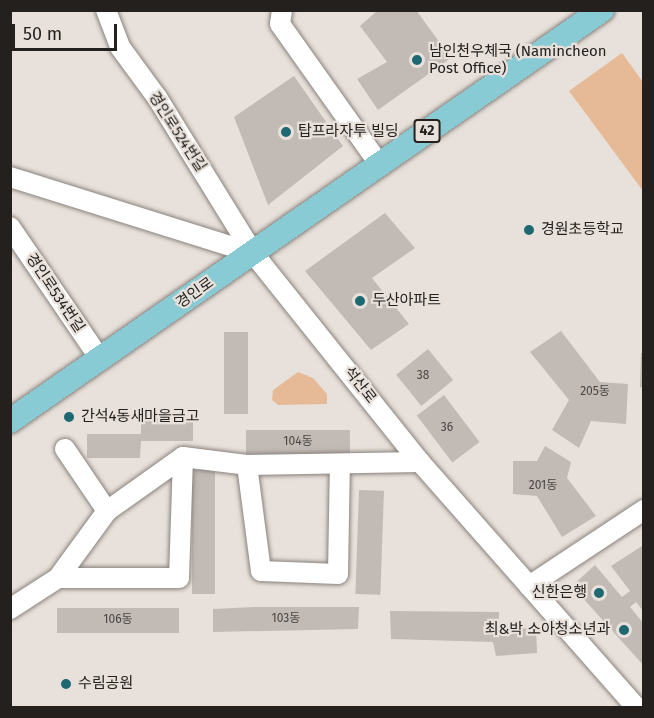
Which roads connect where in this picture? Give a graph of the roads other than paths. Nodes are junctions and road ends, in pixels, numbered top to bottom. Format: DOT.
graph roads {
  1 [pos="106,10"];
  2 [pos="282,10"];
  3 [pos="602,10"];
  4 [pos="380,164"];
  5 [pos="12,182"];
  6 [pos="10,227"];
  7 [pos="253,252"];
  8 [pos="100,359"];
  9 [pos="10,422"];
  10 [pos="65,449"];
  11 [pos="183,457"];
  12 [pos="420,462"];
  13 [pos="340,464"];
  14 [pos="247,465"];
  15 [pos="644,510"];
  16 [pos="107,511"];
  17 [pos="58,578"];
  18 [pos="529,586"];
  19 [pos="10,609"];
  20 [pos="637,708"];
  1 -- 7 [label="street, 경인로524번길"];
  2 -- 4 [label="street"];
  3 -- 4 [label="main road, 경인로 / 42"];
  4 -- 7 [label="main road, 경인로 / 42"];
  5 -- 7 [label="street"];
  6 -- 8 [label="street, 경인로534번길"];
  7 -- 8 [label="main road, 경인로 / 42"];
  7 -- 12 [label="street, 석산로"];
  8 -- 9 [label="main road, 경인로 / 42"];
  10 -- 16 [label="street"];
  11 -- 14 [label="street"];
  11 -- 16 [label="street"];
  11 -- 17 [label="street"];
  12 -- 13 [label="street"];
  12 -- 18 [label="street, 석산로"];
  13 -- 14 [label="street"];
  13 -- 14 [label="street"];
  15 -- 18 [label="street"];
  16 -- 17 [label="street"];
  17 -- 19 [label="street"];
  18 -- 20 [label="street, 석산로"];
}
